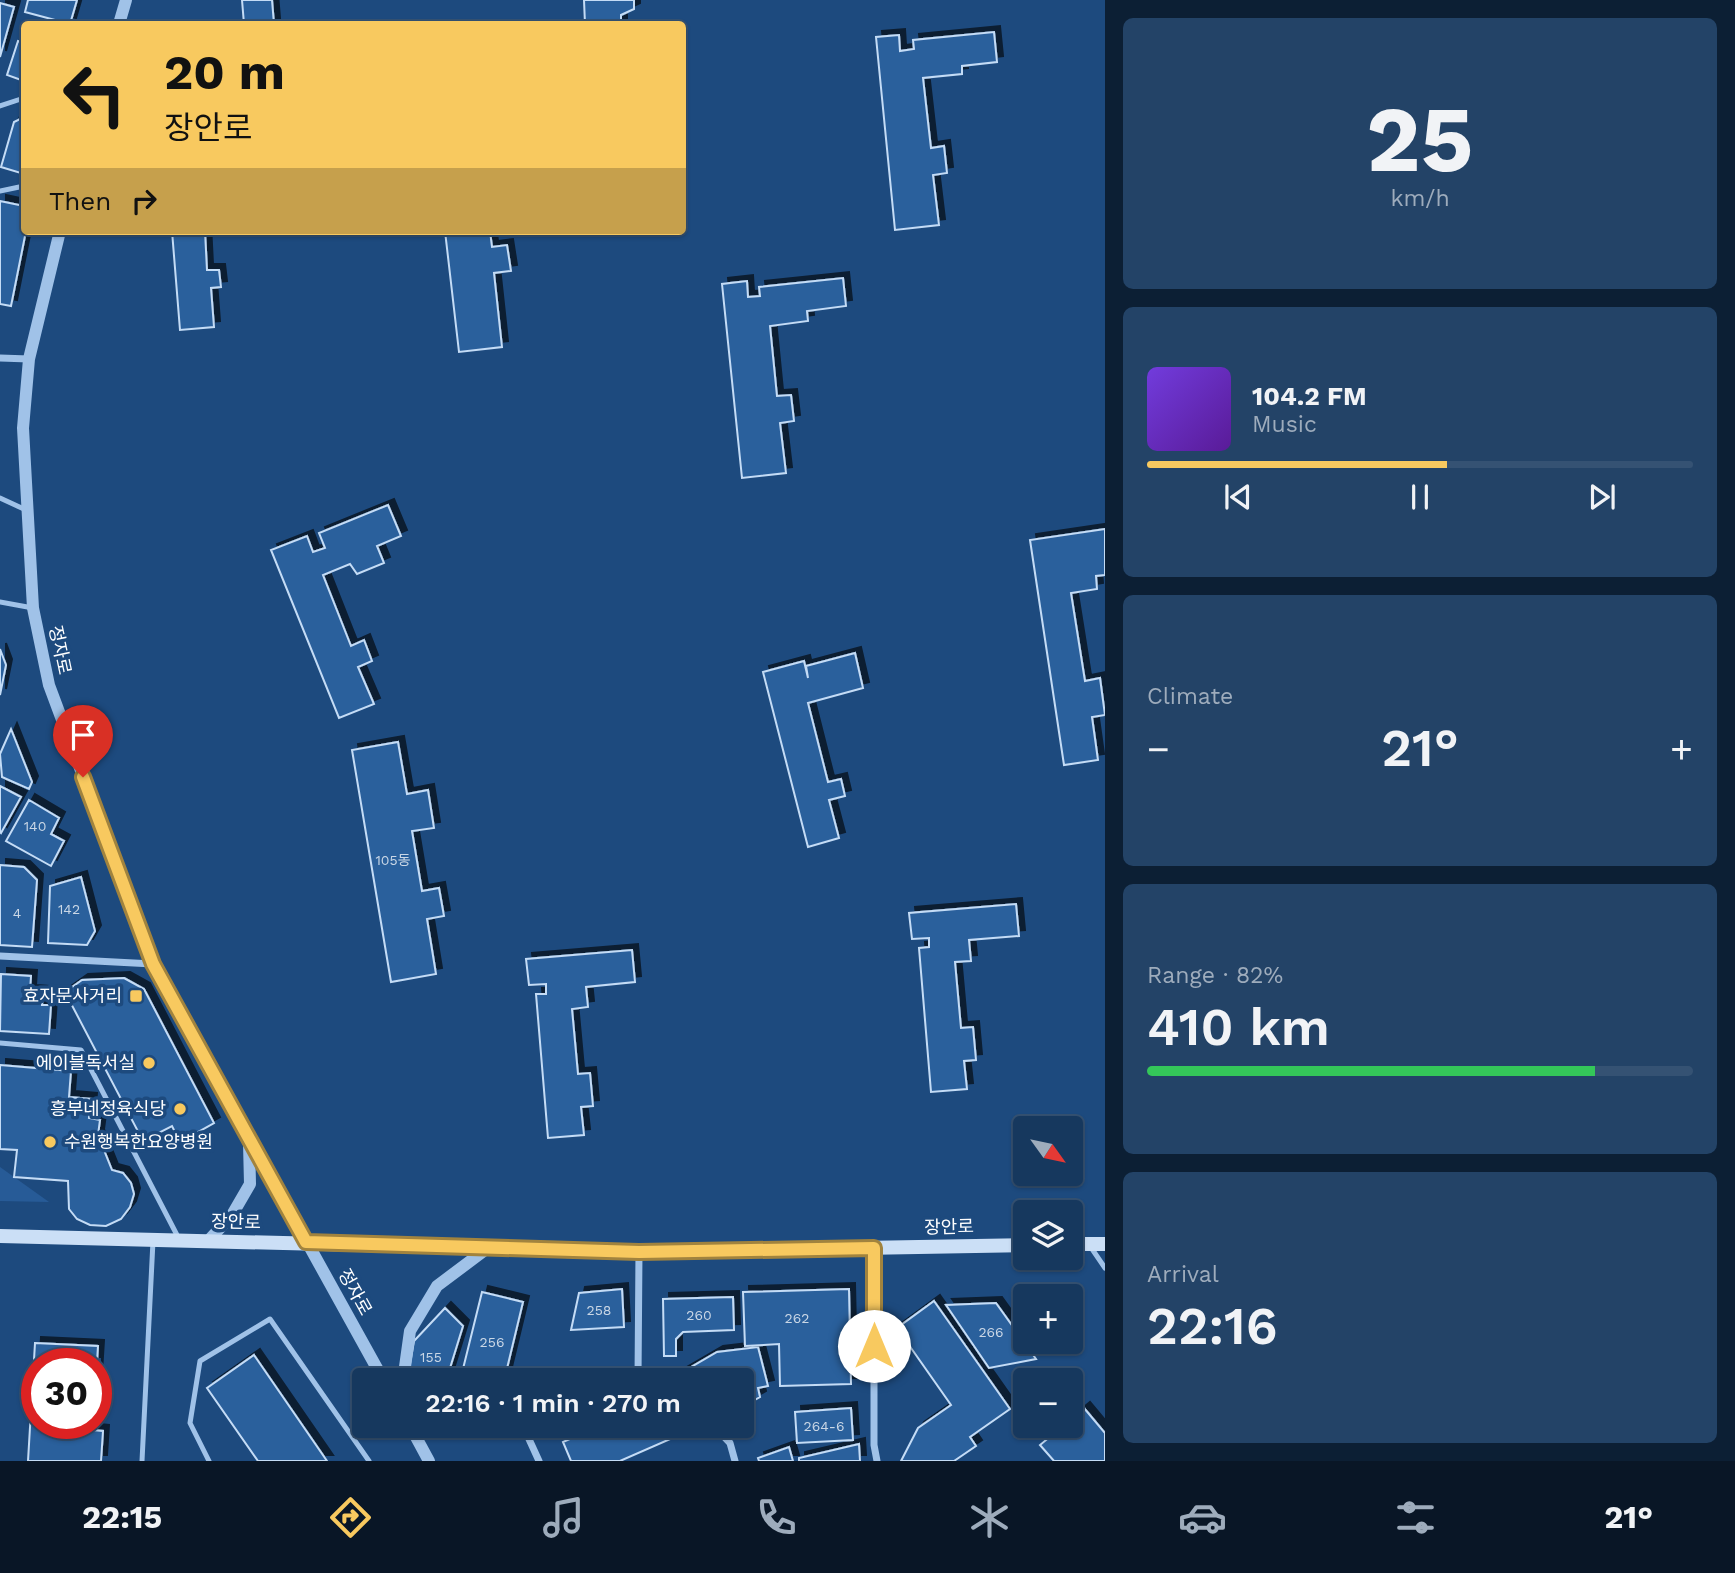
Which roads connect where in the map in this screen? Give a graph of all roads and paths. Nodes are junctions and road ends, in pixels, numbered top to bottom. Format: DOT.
graph roads {
  1 [pos="126,0"];
  2 [pos="119,21"];
  3 [pos="21,99"];
  4 [pos="0,106"];
  5 [pos="21,187"];
  6 [pos="0,191"];
  7 [pos="59,235"];
  8 [pos="0,358"];
  9 [pos="29,359"];
  10 [pos="0,498"];
  11 [pos="26,510"];
  12 [pos="0,602"];
  13 [pos="33,608"];
  14 [pos="0,956"];
  15 [pos="153,964"];
  16 [pos="0,1043"];
  17 [pos="249,1139"];
  18 [pos="0,1236"];
  19 [pos="180,1240"];
  20 [pos="209,1240"];
  21 [pos="153,1241"];
  22 [pos="306,1242"];
  23 [pos="1083,1244"];
  24 [pos="1088,1244"];
  25 [pos="1105,1244"];
  26 [pos="1013,1245"];
  27 [pos="489,1247"];
  28 [pos="874,1248"];
  29 [pos="639,1252"];
  30 [pos="1105,1268"];
  31 [pos="377,1368"];
  32 [pos="405,1368"];
  33 [pos="635,1368"];
  34 [pos="417,1438"];
  35 [pos="529,1438"];
  36 [pos="725,1438"];
  37 [pos="142,1461"];
  38 [pos="209,1461"];
  39 [pos="369,1461"];
  40 [pos="429,1461"];
  41 [pos="540,1461"];
  42 [pos="735,1461"];
  43 [pos="877,1461"];
  1 -- 2 [label="street"];
  3 -- 4 [label="lane"];
  5 -- 6 [label="lane"];
  7 -- 9 [label="street, 정자로"];
  8 -- 9 [label="street"];
  9 -- 11 [label="street, 정자로"];
  10 -- 11 [label="lane"];
  11 -- 13 [label="street, 정자로"];
  12 -- 13 [label="lane"];
  13 -- 15 [label="street, 정자로"];
  14 -- 15 [label="street"];
  15 -- 17 [label="street, 정자로"];
  16 -- 19 [label="lane"];
  17 -- 20 [label="street"];
  17 -- 22 [label="street, 정자로"];
  18 -- 21 [label="main road, 장안로"];
  19 -- 20 [label="main road, 장안로"];
  19 -- 21 [label="main road, 장안로"];
  20 -- 22 [label="main road, 장안로"];
  21 -- 37 [label="lane"];
  22 -- 27 [label="main road, 장안로"];
  22 -- 31 [label="street, 정자로"];
  23 -- 24 [label="main road"];
  24 -- 25 [label="main road"];
  24 -- 30 [label="lane"];
  26 -- 28 [label="main road, 장안로"];
  27 -- 29 [label="main road, 장안로"];
  27 -- 32 [label="street"];
  28 -- 29 [label="main road, 장안로"];
  28 -- 43 [label="street"];
  29 -- 33 [label="street"];
  34 -- 40 [label="street"];
  35 -- 41 [label="street"];
  36 -- 42 [label="street"];
  38 -- 39 [label="lane"];
}
